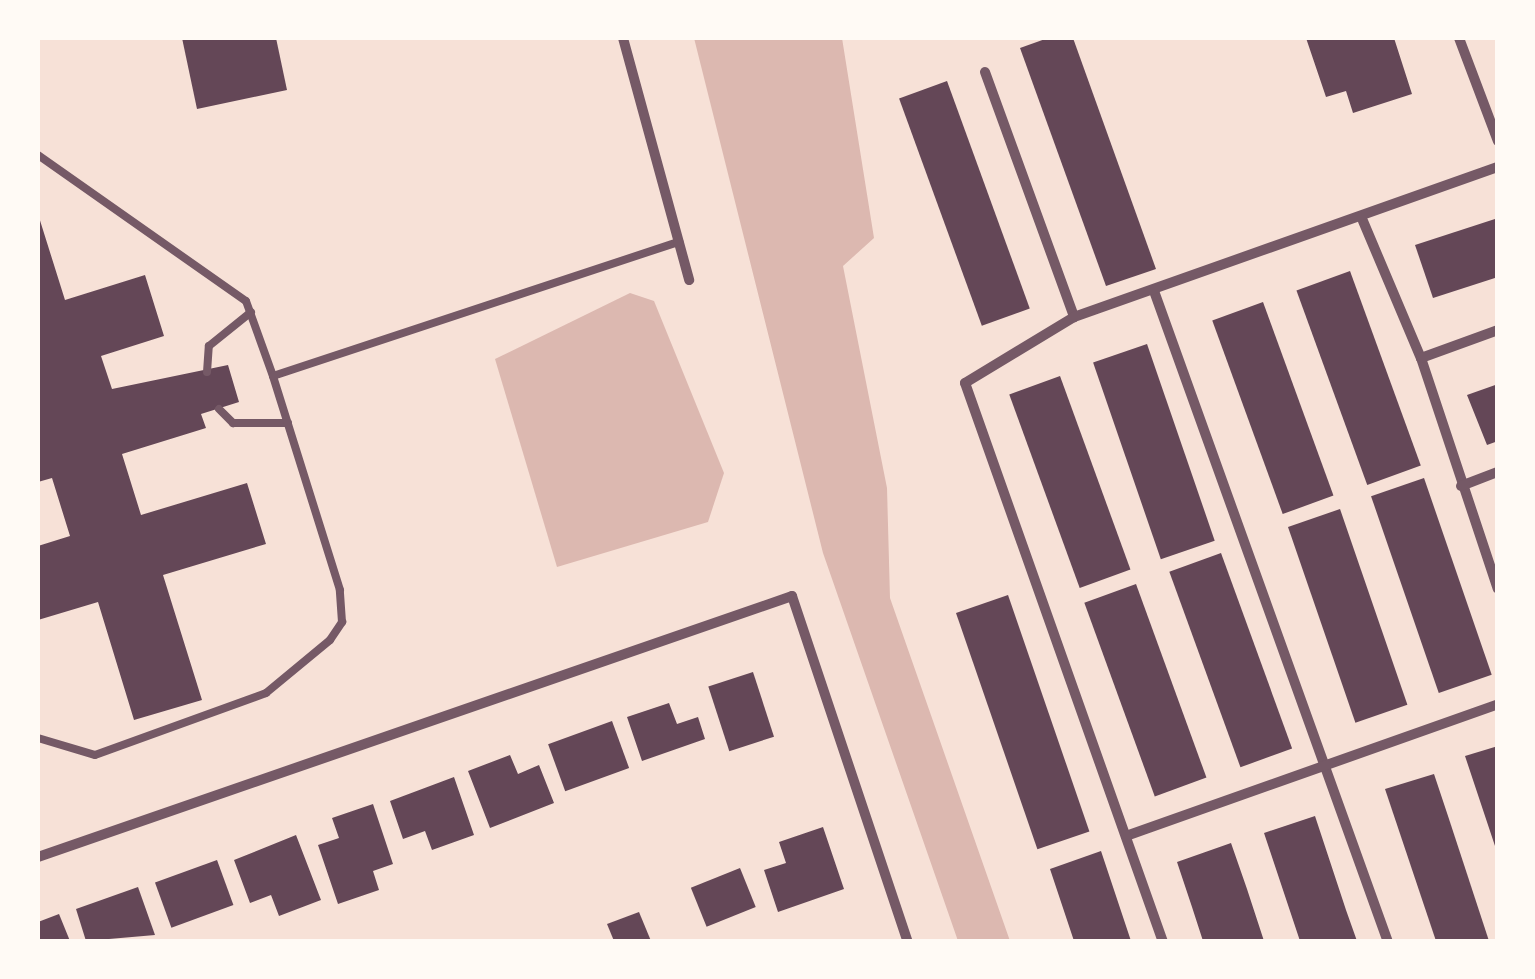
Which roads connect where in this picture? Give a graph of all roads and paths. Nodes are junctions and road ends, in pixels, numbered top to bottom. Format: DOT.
graph roads {
  1 [pos="622,38"];
  2 [pos="1459,38"];
  3 [pos="985,72"];
  4 [pos="1498,141"];
  5 [pos="38,155"];
  6 [pos="1498,167"];
  7 [pos="1363,222"];
  8 [pos="679,242"];
  9 [pos="689,280"];
  10 [pos="1154,291"];
  11 [pos="251,312"];
  12 [pos="1074,318"];
  13 [pos="1498,330"];
  14 [pos="1421,358"];
  15 [pos="206,372"];
  16 [pos="274,376"];
  17 [pos="219,409"];
  18 [pos="288,423"];
  19 [pos="1498,472"];
  20 [pos="1461,486"];
  21 [pos="1498,589"];
  22 [pos="1498,704"];
  23 [pos="38,738"];
  24 [pos="1328,764"];
  25 [pos="1126,836"];
  26 [pos="38,857"];
  27 [pos="906,941"];
  28 [pos="1163,942"];
  29 [pos="1388,942"];
  1 -- 8 [label="street"];
  2 -- 4 [label="street"];
  3 -- 12 [label="street"];
  5 -- 11 [label="lane"];
  6 -- 7 [label="street"];
  7 -- 10 [label="street"];
  7 -- 14 [label="street"];
  8 -- 9 [label="street"];
  8 -- 16 [label="lane"];
  10 -- 12 [label="street"];
  10 -- 24 [label="street"];
  11 -- 15 [label="lane"];
  11 -- 16 [label="lane"];
  12 -- 25 [label="street"];
  13 -- 14 [label="street"];
  14 -- 20 [label="street"];
  16 -- 18 [label="lane"];
  17 -- 18 [label="lane"];
  18 -- 23 [label="lane"];
  19 -- 20 [label="street"];
  20 -- 21 [label="street"];
  22 -- 24 [label="street"];
  24 -- 25 [label="street"];
  24 -- 29 [label="street"];
  25 -- 28 [label="street"];
  26 -- 27 [label="street"];
}
